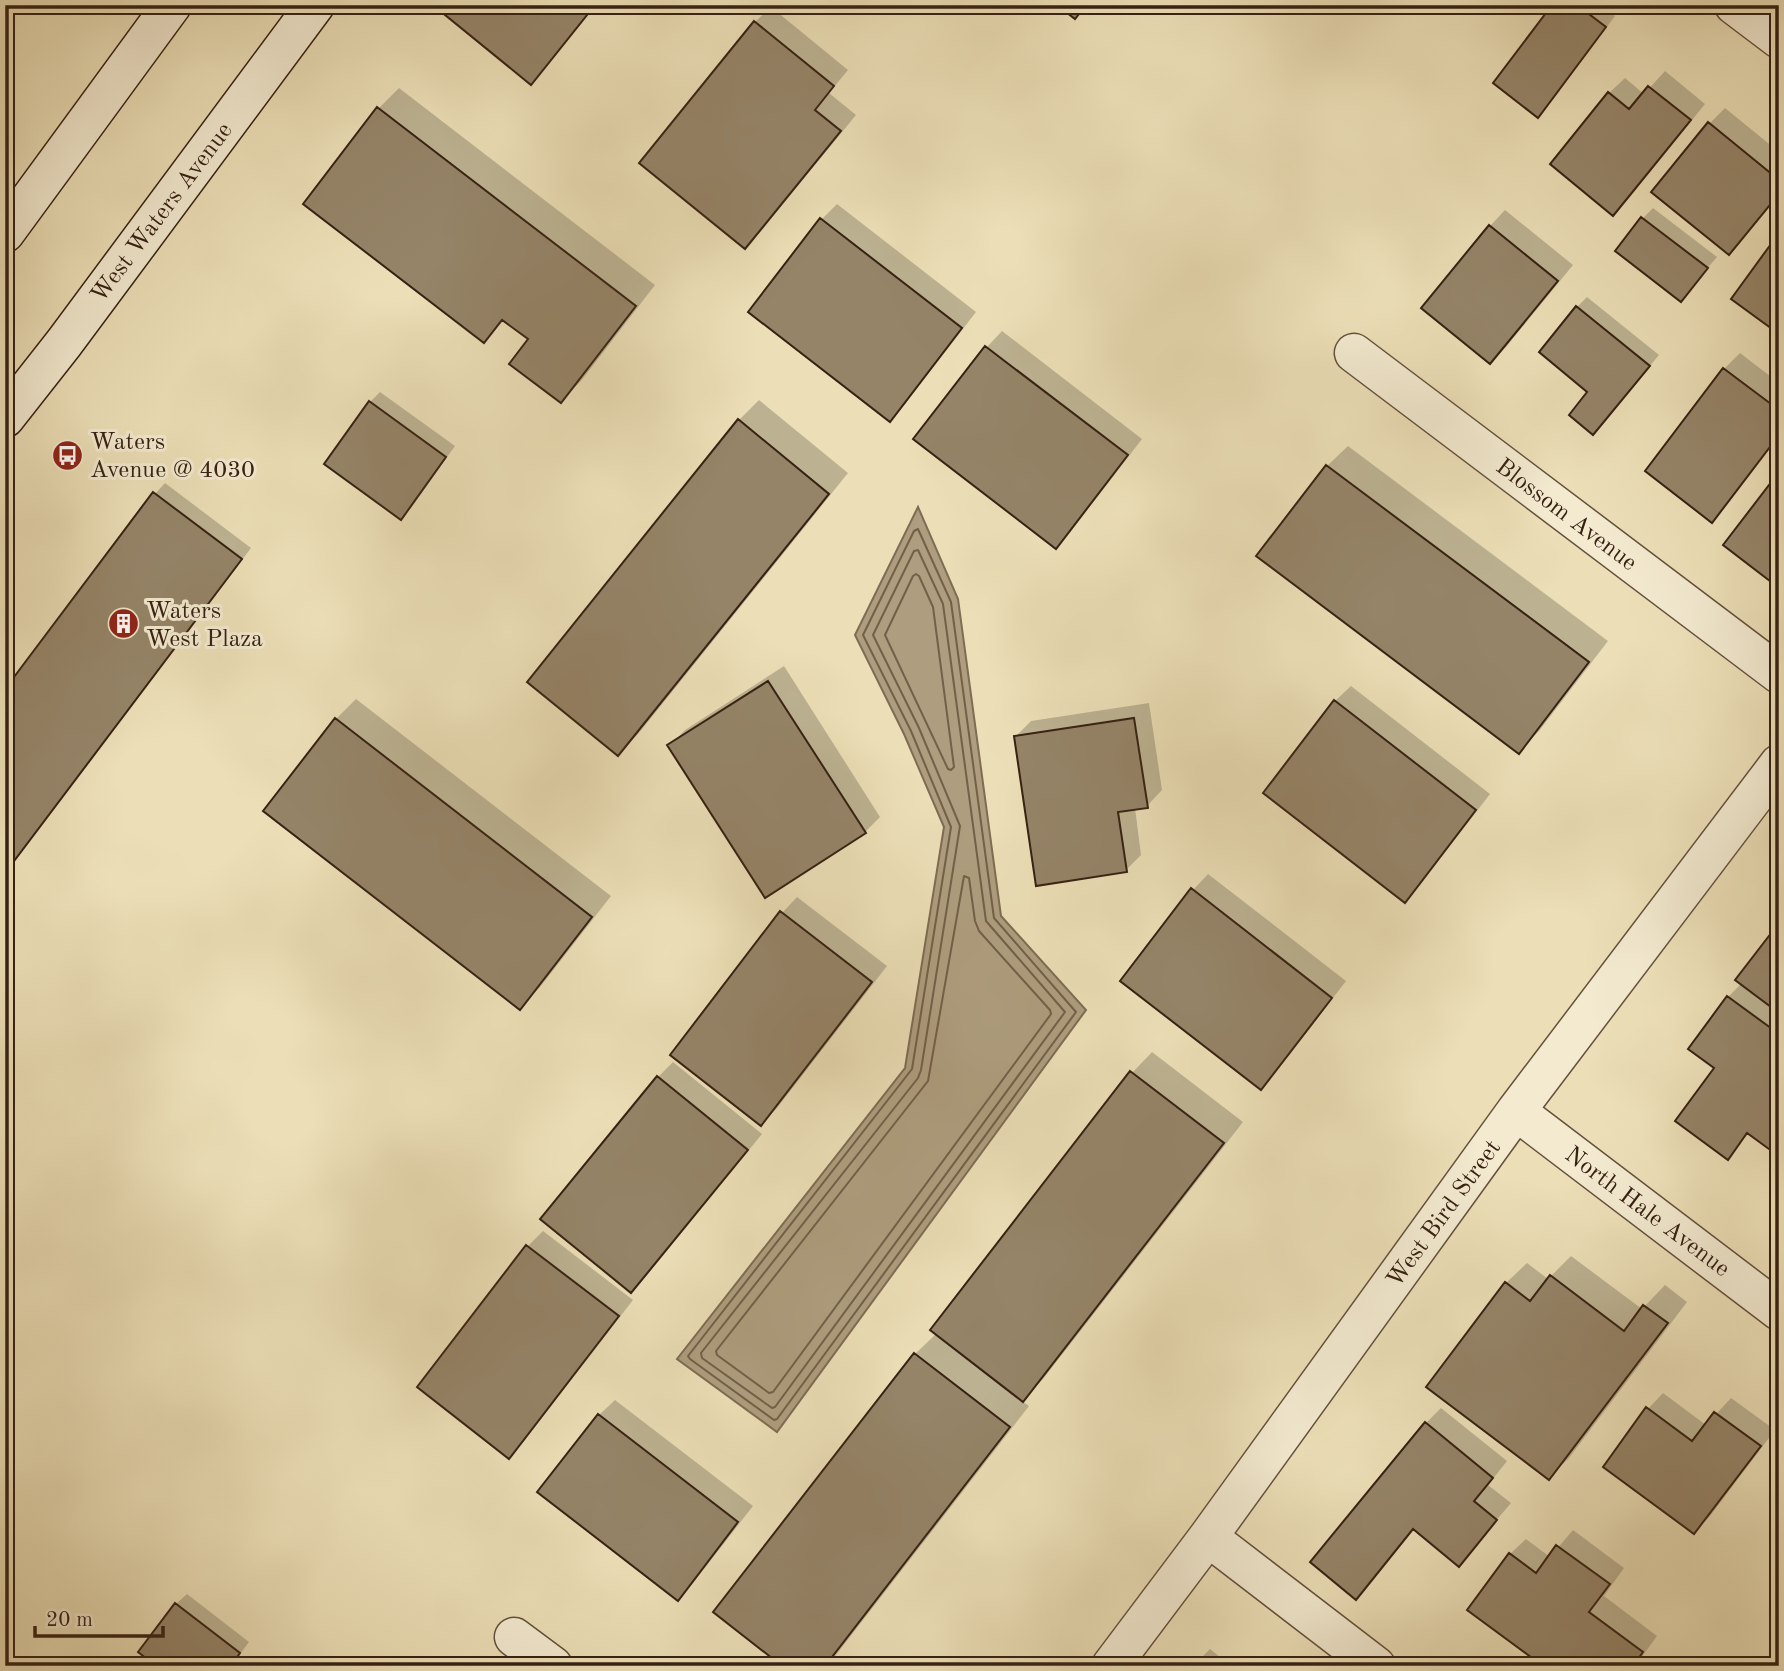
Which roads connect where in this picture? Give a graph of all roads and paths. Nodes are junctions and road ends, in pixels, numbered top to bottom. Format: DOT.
graph roads {
  1 [pos="172,5"];
  2 [pos="1734,5"];
  3 [pos="299,11"];
  4 [pos="1779,39"];
  5 [pos="5,233"];
  6 [pos="1354,353"];
  7 [pos="5,418"];
  8 [pos="1779,674"];
  9 [pos="1779,764"];
  10 [pos="1516,1111"];
  11 [pos="1779,1311"];
  12 [pos="1208,1537"];
  13 [pos="514,1637"];
  14 [pos="553,1666"];
  15 [pos="1111,1666"];
  16 [pos="1376,1666"];
  1 -- 5 [label="street"];
  2 -- 4 [label="street"];
  3 -- 7 [label="street, West Waters Avenue"];
  6 -- 8 [label="street, Blossom Avenue"];
  9 -- 10 [label="street, West Bird Street"];
  10 -- 11 [label="street, North Hale Avenue"];
  10 -- 12 [label="street, West Bird Street"];
  12 -- 15 [label="street, West Bird Street"];
  12 -- 16 [label="street"];
  13 -- 14 [label="street"];
}
